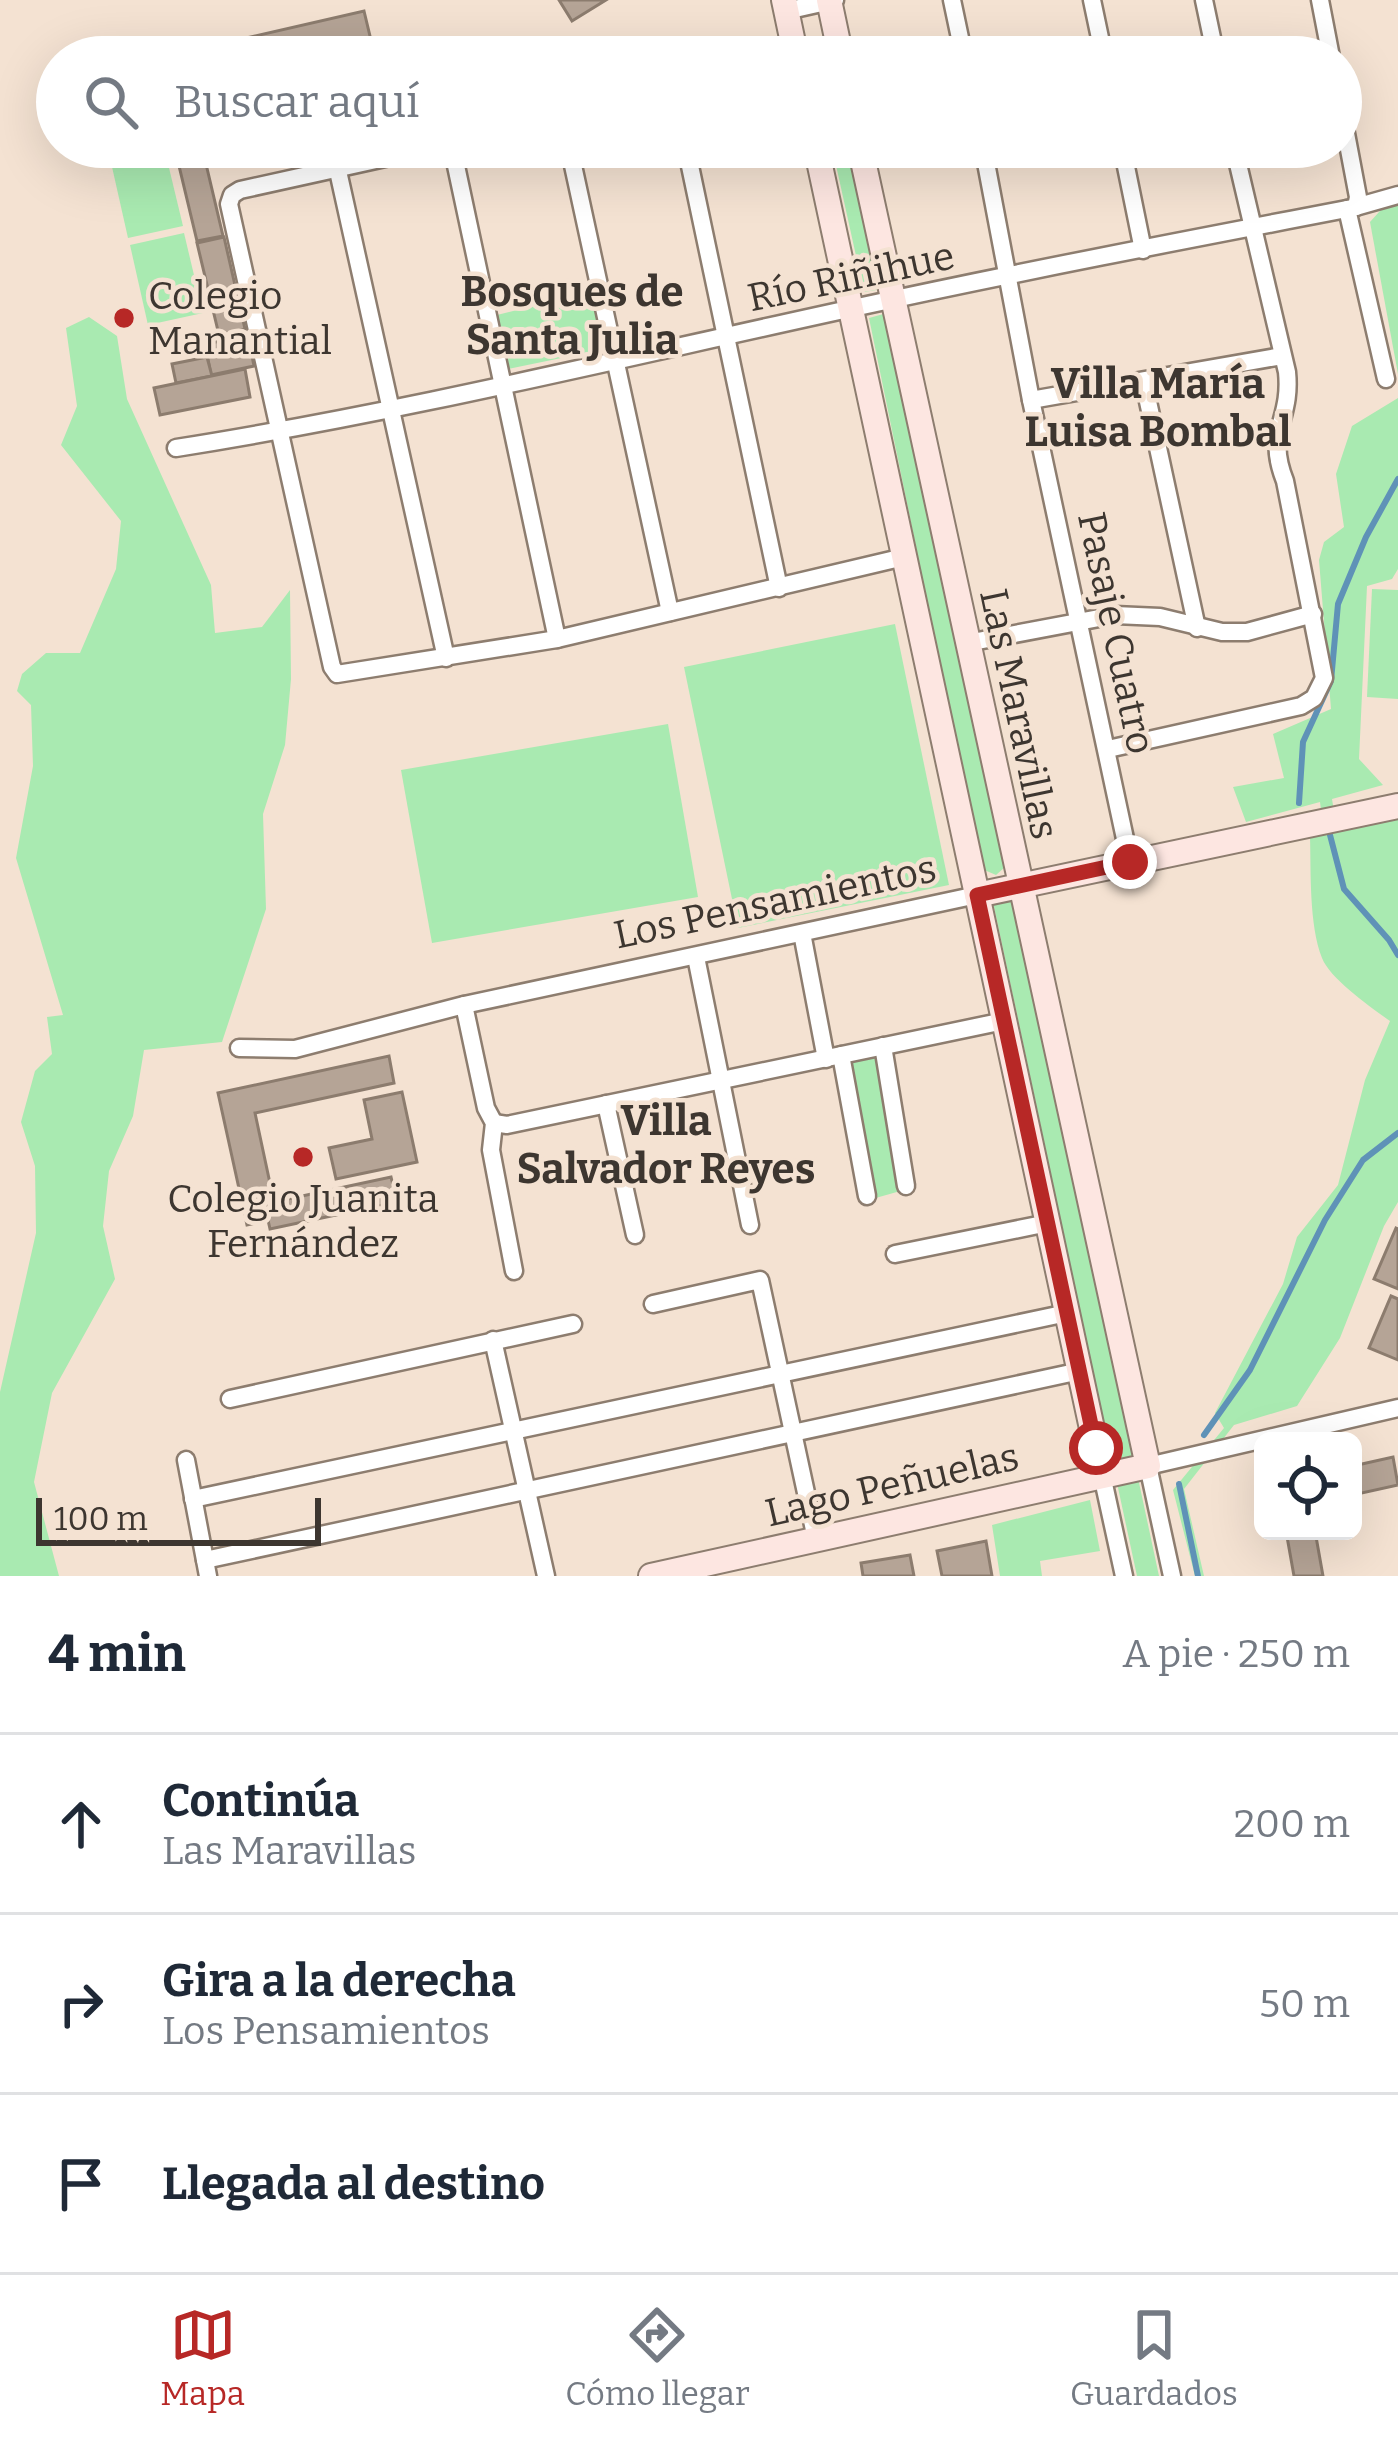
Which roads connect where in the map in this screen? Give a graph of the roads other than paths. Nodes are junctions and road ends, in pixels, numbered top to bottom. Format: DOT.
graph roads {
  1 [pos="831,0"];
  2 [pos="952,0"];
  3 [pos="1092,0"];
  4 [pos="1204,0"];
  5 [pos="1320,0"];
  6 [pos="785,5"];
  7 [pos="792,36"];
  8 [pos="837,36"];
  9 [pos="960,36"];
  10 [pos="1100,36"];
  11 [pos="1212,36"];
  12 [pos="1327,36"];
  13 [pos="350,168"];
  14 [pos="457,168"];
  15 [pos="574,168"];
  16 [pos="691,168"];
  17 [pos="820,168"];
  18 [pos="865,168"];
  19 [pos="987,168"];
  20 [pos="1126,168"];
  21 [pos="1238,168"];
  22 [pos="1353,168"];
  23 [pos="338,171"];
  24 [pos="1398,195"];
  25 [pos="1352,208"];
  26 [pos="1251,228"];
  27 [pos="1143,250"];
  28 [pos="1010,276"];
  29 [pos="893,300"];
  30 [pos="850,308"];
  31 [pos="727,338"];
  32 [pos="1282,356"];
  33 [pos="616,362"];
  34 [pos="1386,380"];
  35 [pos="1144,383"];
  36 [pos="506,386"];
  37 [pos="1031,400"];
  38 [pos="392,409"];
  39 [pos="282,431"];
  40 [pos="176,448"];
  41 [pos="904,557"];
  42 [pos="778,588"];
  43 [pos="670,612"];
  44 [pos="1312,614"];
  45 [pos="1080,620"];
  46 [pos="1197,628"];
  47 [pos="557,639"];
  48 [pos="967,644"];
  49 [pos="446,658"];
  50 [pos="1108,748"];
  51 [pos="1398,806"];
  52 [pos="1130,862"];
  53 [pos="1019,886"];
  54 [pos="977,895"];
  55 [pos="802,933"];
  56 [pos="696,957"];
  57 [pos="464,1005"];
  58 [pos="1004,1021"];
  59 [pos="883,1046"];
  60 [pos="239,1048"];
  61 [pos="834,1057"];
  62 [pos="722,1079"];
  63 [pos="606,1104"];
  64 [pos="494,1123"];
  65 [pos="906,1186"];
  66 [pos="867,1196"];
  67 [pos="1048,1223"];
  68 [pos="750,1225"];
  69 [pos="635,1235"];
  70 [pos="895,1254"];
  71 [pos="514,1271"];
  72 [pos="653,1304"];
  73 [pos="1067,1313"];
  74 [pos="573,1324"];
  75 [pos="493,1340"];
  76 [pos="1080,1371"];
  77 [pos="780,1373"];
  78 [pos="230,1399"];
  79 [pos="1398,1408"];
  80 [pos="512,1429"];
  81 [pos="793,1432"];
  82 [pos="186,1460"];
  83 [pos="1148,1466"];
  84 [pos="1102,1475"];
  85 [pos="527,1490"];
  86 [pos="194,1499"];
  87 [pos="816,1539"];
  88 [pos="207,1568"];
  89 [pos="546,1576"];
  90 [pos="651,1576"];
  91 [pos="1124,1576"];
  92 [pos="1172,1576"];
  1 -- 6 [label="street"];
  1 -- 8 [label="street"];
  2 -- 9 [label="street"];
  3 -- 10 [label="street"];
  4 -- 11 [label="street"];
  5 -- 12 [label="street"];
  6 -- 7 [label="street"];
  13 -- 23 [label="street"];
  14 -- 36 [label="street"];
  15 -- 33 [label="street"];
  16 -- 31 [label="street"];
  17 -- 30 [label="street, Las Maravillas"];
  18 -- 29 [label="street, Las Maravillas"];
  19 -- 28 [label="street, Pasaje Cuatro"];
  20 -- 27 [label="street"];
  21 -- 26 [label="street"];
  22 -- 25 [label="street"];
  23 -- 38 [label="street"];
  23 -- 39 [label="street"];
  24 -- 25 [label="street, Río Riñihue"];
  25 -- 26 [label="street, Río Riñihue"];
  25 -- 34 [label="street"];
  26 -- 27 [label="street, Río Riñihue"];
  26 -- 32 [label="street"];
  27 -- 28 [label="street, Río Riñihue"];
  28 -- 29 [label="street, Río Riñihue"];
  28 -- 37 [label="street, Pasaje Cuatro"];
  29 -- 30 [label="street, Río Riñihue"];
  29 -- 48 [label="street, Las Maravillas"];
  30 -- 31 [label="street, Río Riñihue"];
  30 -- 41 [label="street, Las Maravillas"];
  31 -- 33 [label="street, Río Riñihue"];
  31 -- 42 [label="street"];
  32 -- 35 [label="street"];
  32 -- 44 [label="street"];
  33 -- 36 [label="street, Río Riñihue"];
  33 -- 43 [label="street"];
  35 -- 37 [label="street"];
  35 -- 46 [label="street"];
  36 -- 38 [label="street, Río Riñihue"];
  36 -- 47 [label="street"];
  37 -- 45 [label="street, Pasaje Cuatro"];
  38 -- 39 [label="street, Río Riñihue"];
  38 -- 49 [label="street"];
  39 -- 40 [label="street, Río Riñihue"];
  39 -- 49 [label="street"];
  41 -- 42 [label="street"];
  41 -- 54 [label="street, Las Maravillas"];
  42 -- 43 [label="street"];
  43 -- 47 [label="street"];
  44 -- 46 [label="street"];
  44 -- 50 [label="street"];
  45 -- 46 [label="street"];
  45 -- 48 [label="street"];
  45 -- 50 [label="street, Pasaje Cuatro"];
  47 -- 49 [label="street"];
  48 -- 53 [label="street, Las Maravillas"];
  50 -- 52 [label="street, Pasaje Cuatro"];
  51 -- 52 [label="street, Los Pensamientos"];
  52 -- 53 [label="street, Los Pensamientos"];
  53 -- 54 [label="street, Los Pensamientos"];
  53 -- 83 [label="street, Las Maravillas"];
  54 -- 55 [label="street, Los Pensamientos"];
  54 -- 58 [label="street, Las Maravillas"];
  55 -- 56 [label="street, Los Pensamientos"];
  55 -- 61 [label="street"];
  56 -- 57 [label="street, Los Pensamientos"];
  56 -- 62 [label="street"];
  57 -- 60 [label="street, Los Pensamientos"];
  57 -- 64 [label="street"];
  58 -- 59 [label="street"];
  58 -- 67 [label="street, Las Maravillas"];
  59 -- 61 [label="street"];
  59 -- 65 [label="street"];
  61 -- 62 [label="street"];
  61 -- 66 [label="street"];
  62 -- 63 [label="street"];
  62 -- 68 [label="street"];
  63 -- 64 [label="street"];
  63 -- 69 [label="street"];
  64 -- 71 [label="street"];
  67 -- 70 [label="street"];
  67 -- 73 [label="street, Las Maravillas"];
  72 -- 77 [label="street"];
  73 -- 76 [label="street, Las Maravillas"];
  73 -- 77 [label="street"];
  74 -- 75 [label="street"];
  75 -- 78 [label="street"];
  75 -- 80 [label="street"];
  76 -- 81 [label="street"];
  76 -- 84 [label="street, Las Maravillas"];
  77 -- 80 [label="street"];
  77 -- 81 [label="street"];
  79 -- 83 [label="street"];
  80 -- 85 [label="street"];
  80 -- 86 [label="street"];
  81 -- 85 [label="street"];
  81 -- 87 [label="street"];
  82 -- 86 [label="street"];
  83 -- 84 [label="street, Lago Peñuelas"];
  83 -- 92 [label="street, Las Maravillas"];
  84 -- 87 [label="street, Lago Peñuelas"];
  84 -- 91 [label="street, Las Maravillas"];
  85 -- 88 [label="street"];
  85 -- 89 [label="street"];
  86 -- 88 [label="street"];
  87 -- 90 [label="street, Lago Peñuelas"];
}
